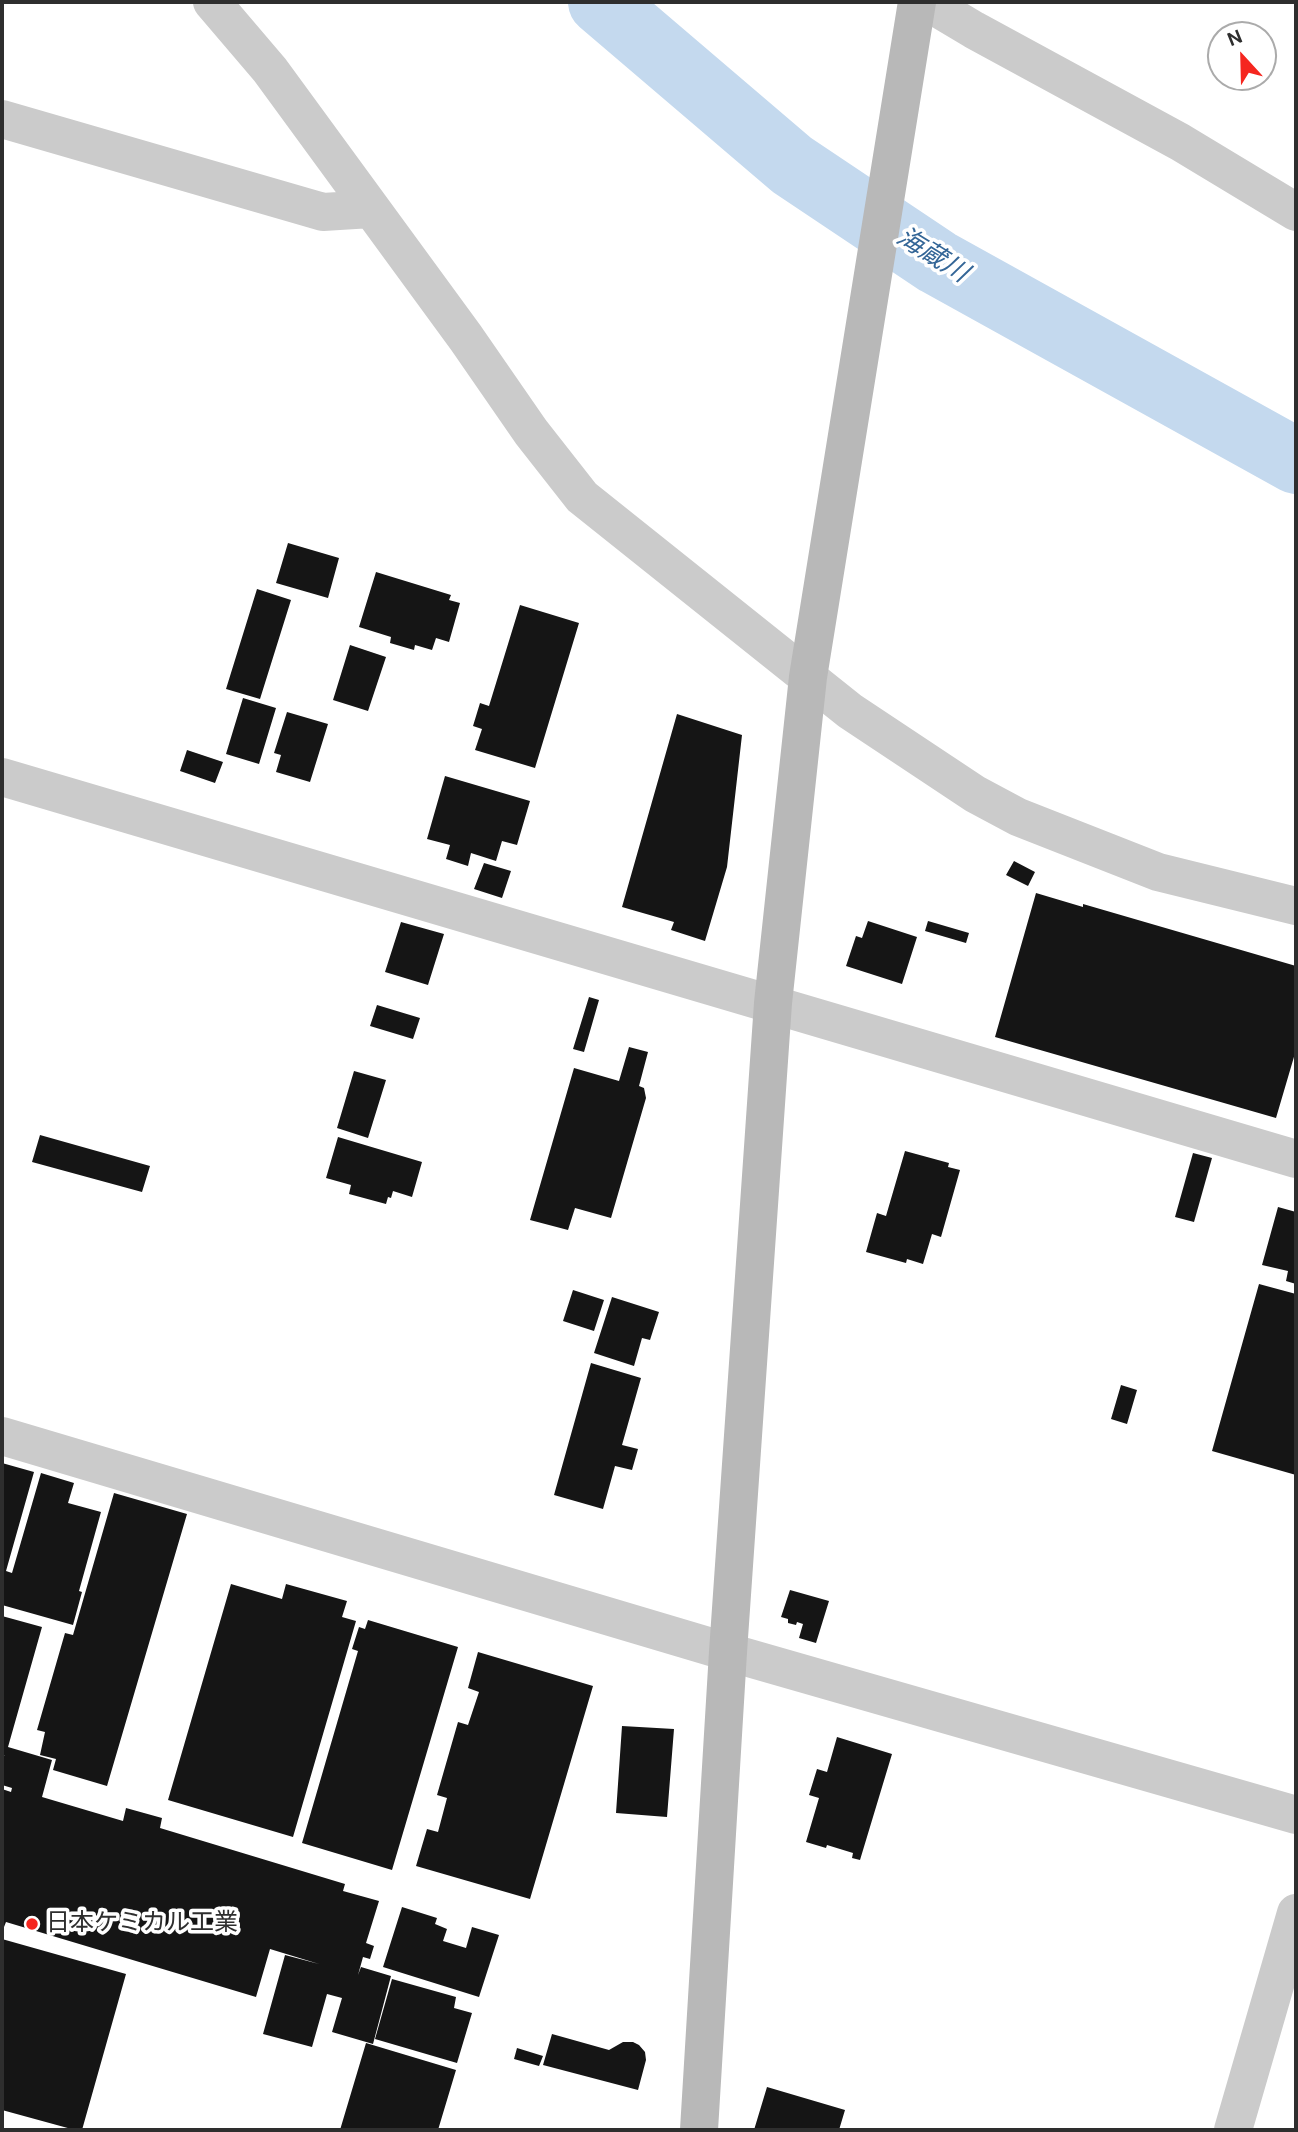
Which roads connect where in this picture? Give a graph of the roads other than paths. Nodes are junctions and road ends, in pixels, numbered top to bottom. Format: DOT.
graph roads {
  1 [pos="212,2"];
  2 [pos="917,2"];
  3 [pos="927,2"];
  4 [pos="2,119"];
  5 [pos="371,209"];
  6 [pos="1296,212"];
  7 [pos="808,677"];
  8 [pos="2,777"];
  9 [pos="1296,906"];
  10 [pos="773,1003"];
  11 [pos="1296,1159"];
  12 [pos="2,1436"];
  13 [pos="728,1652"];
  14 [pos="1296,1815"];
  15 [pos="1296,1913"];
  16 [pos="699,2130"];
  17 [pos="1233,2130"];
  1 -- 5 [label="street"];
  2 -- 7 [label="street"];
  3 -- 6 [label="street"];
  4 -- 5 [label="street"];
  5 -- 7 [label="street"];
  7 -- 9 [label="street"];
  7 -- 10 [label="street"];
  8 -- 10 [label="street"];
  10 -- 11 [label="street"];
  10 -- 13 [label="street"];
  12 -- 13 [label="street"];
  13 -- 14 [label="street"];
  13 -- 16 [label="street"];
  15 -- 17 [label="street"];
}
